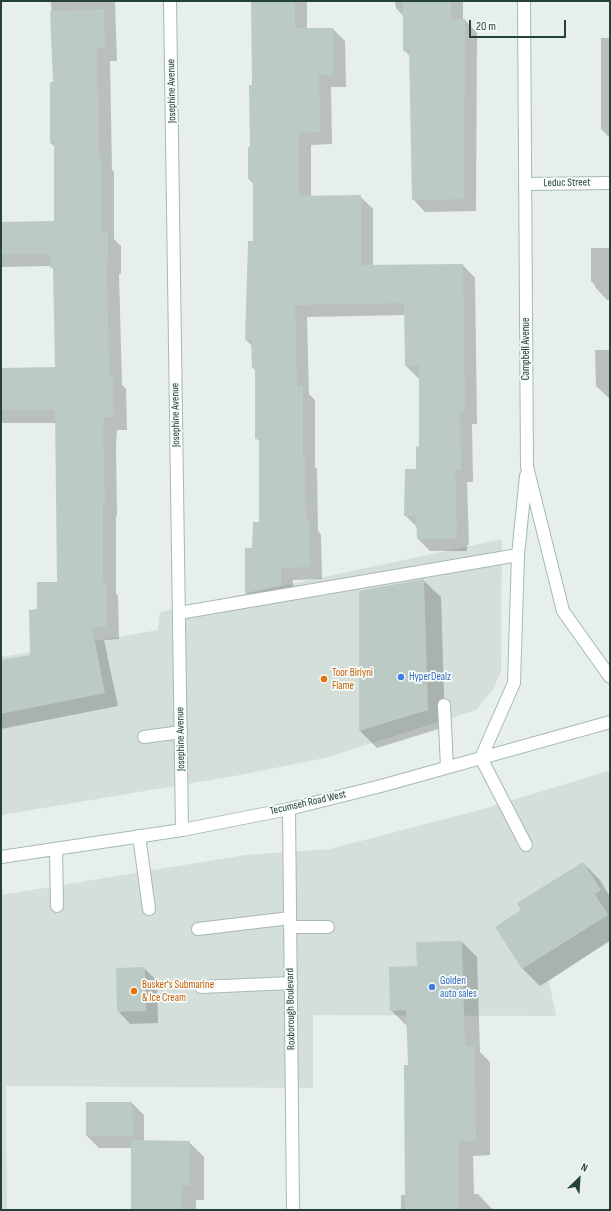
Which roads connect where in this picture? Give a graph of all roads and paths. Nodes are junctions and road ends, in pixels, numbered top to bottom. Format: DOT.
graph roads {
  1 [pos="170,1"];
  2 [pos="524,1"];
  3 [pos="610,183"];
  4 [pos="525,184"];
  5 [pos="527,467"];
  6 [pos="518,555"];
  7 [pos="179,613"];
  8 [pos="610,677"];
  9 [pos="444,705"];
  10 [pos="610,722"];
  11 [pos="181,732"];
  12 [pos="144,737"];
  13 [pos="481,758"];
  14 [pos="447,768"];
  15 [pos="289,809"];
  16 [pos="182,830"];
  17 [pos="139,836"];
  18 [pos="526,845"];
  19 [pos="56,849"];
  20 [pos="1,857"];
  21 [pos="57,906"];
  22 [pos="149,909"];
  23 [pos="290,923"];
  24 [pos="328,927"];
  25 [pos="198,929"];
  26 [pos="291,983"];
  27 [pos="201,987"];
  28 [pos="294,1210"];
  1 -- 7 [label="street, Josephine Avenue"];
  2 -- 4 [label="street, Campbell Avenue"];
  3 -- 4 [label="street, Leduc Street"];
  4 -- 5 [label="street, Campbell Avenue"];
  5 -- 6 [label="street"];
  5 -- 8 [label="street, Campbell Avenue"];
  6 -- 7 [label="street"];
  6 -- 13 [label="street"];
  7 -- 11 [label="street, Josephine Avenue"];
  9 -- 14 [label="street"];
  10 -- 13 [label="street, Tecumseh Road West"];
  11 -- 12 [label="street"];
  11 -- 16 [label="street, Josephine Avenue"];
  13 -- 14 [label="street, Tecumseh Road West"];
  13 -- 18 [label="street"];
  14 -- 15 [label="street, Tecumseh Road West"];
  15 -- 16 [label="street, Tecumseh Road West"];
  15 -- 23 [label="street, Roxborough Boulevard"];
  16 -- 17 [label="street, Tecumseh Road West"];
  17 -- 19 [label="street, Tecumseh Road West"];
  17 -- 22 [label="street"];
  19 -- 20 [label="street, Tecumseh Road West"];
  19 -- 21 [label="street"];
  23 -- 24 [label="street"];
  23 -- 25 [label="street"];
  23 -- 26 [label="street, Roxborough Boulevard"];
  26 -- 27 [label="street"];
  26 -- 28 [label="street, Roxborough Boulevard"];
}
